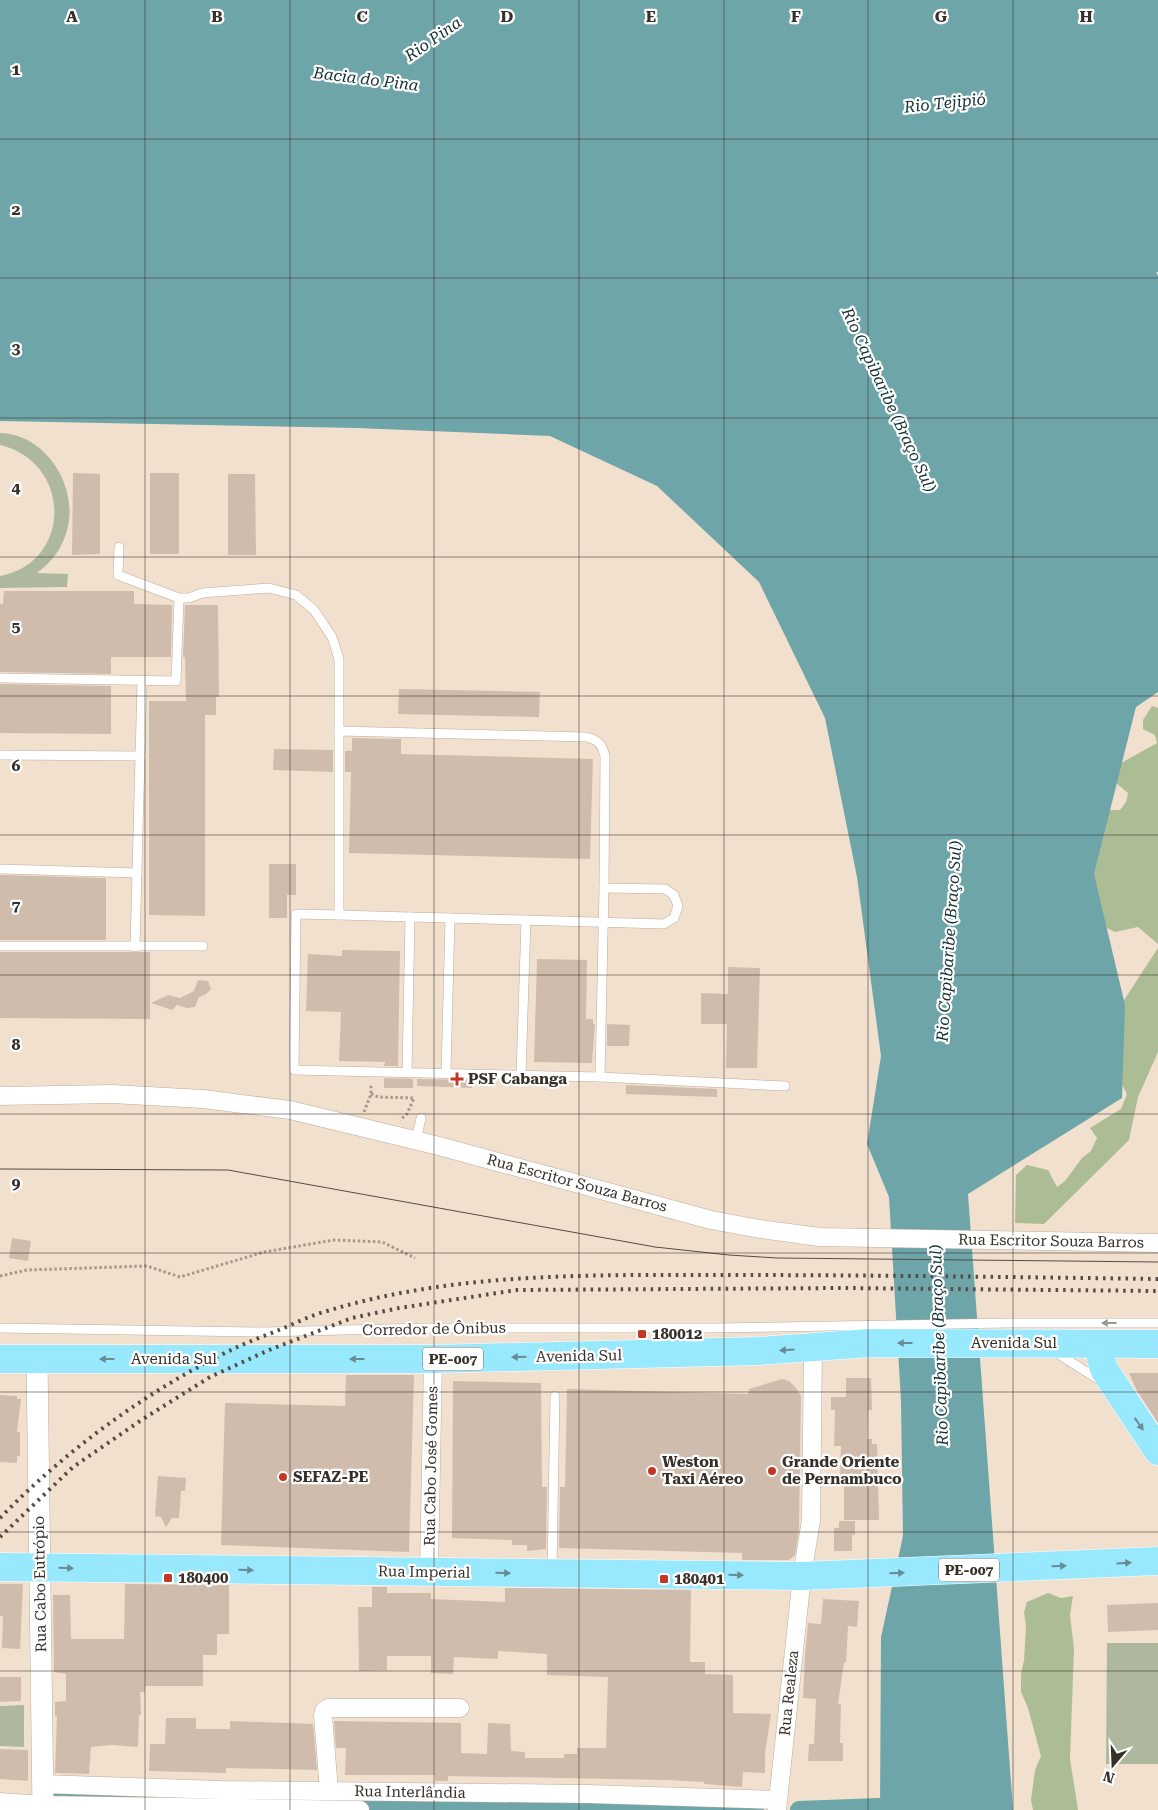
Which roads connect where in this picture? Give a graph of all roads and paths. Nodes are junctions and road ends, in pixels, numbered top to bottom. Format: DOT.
graph roads {
  1 [pos="119,547"];
  2 [pos="179,598"];
  3 [pos="0,678"];
  4 [pos="142,681"];
  5 [pos="339,731"];
  6 [pos="0,755"];
  7 [pos="140,756"];
  8 [pos="0,869"];
  9 [pos="137,873"];
  10 [pos="604,888"];
  11 [pos="339,915"];
  12 [pos="410,917"];
  13 [pos="450,918"];
  14 [pos="526,920"];
  15 [pos="604,922"];
  16 [pos="0,946"];
  17 [pos="135,946"];
  18 [pos="203,946"];
  19 [pos="372,1071"];
  20 [pos="407,1072"];
  21 [pos="446,1073"];
  22 [pos="521,1075"];
  23 [pos="600,1077"];
  24 [pos="785,1086"];
  25 [pos="371,1094"];
  26 [pos="0,1096"];
  27 [pos="421,1118"];
  28 [pos="355,1126"];
  29 [pos="374,1131"];
  30 [pos="416,1140"];
  31 [pos="1158,1243"];
  32 [pos="416,1258"];
  33 [pos="0,1276"];
  34 [pos="1158,1323"];
  35 [pos="0,1328"];
  36 [pos="1009,1330"];
  37 [pos="869,1335"];
  38 [pos="1041,1343"];
  39 [pos="1107,1344"];
  40 [pos="1158,1344"];
  41 [pos="813,1348"];
  42 [pos="0,1359"];
  43 [pos="36,1359"];
  44 [pos="433,1359"];
  45 [pos="555,1396"];
  46 [pos="1121,1397"];
  47 [pos="1158,1451"];
  48 [pos="1158,1561"];
  49 [pos="0,1567"];
  50 [pos="40,1568"];
  51 [pos="429,1572"];
  52 [pos="552,1574"];
  53 [pos="802,1576"];
  54 [pos="460,1708"];
  55 [pos="329,1791"];
  56 [pos="43,1800"];
  57 [pos="0,1802"];
  58 [pos="777,1805"];
  59 [pos="221,1809"];
  60 [pos="331,1810"];
  61 [pos="360,1810"];
  1 -- 2 [label="lane"];
  2 -- 4 [label="lane"];
  2 -- 5 [label="lane"];
  3 -- 4 [label="lane"];
  4 -- 7 [label="lane"];
  5 -- 10 [label="lane"];
  5 -- 11 [label="lane"];
  6 -- 7 [label="lane"];
  7 -- 9 [label="lane"];
  8 -- 9 [label="lane"];
  9 -- 17 [label="lane"];
  10 -- 15 [label="lane"];
  10 -- 15 [label="lane"];
  11 -- 12 [label="lane"];
  11 -- 19 [label="lane"];
  12 -- 13 [label="lane"];
  12 -- 20 [label="lane"];
  13 -- 14 [label="lane"];
  13 -- 21 [label="lane"];
  14 -- 15 [label="lane"];
  14 -- 22 [label="lane"];
  15 -- 23 [label="lane"];
  16 -- 17 [label="lane"];
  17 -- 18 [label="lane"];
  19 -- 20 [label="lane"];
  19 -- 25 [label="path"];
  20 -- 21 [label="lane"];
  21 -- 22 [label="lane"];
  22 -- 23 [label="lane"];
  23 -- 24 [label="lane"];
  25 -- 28 [label="path"];
  25 -- 29 [label="path"];
  26 -- 28 [label="street, Rua Escritor Souza Barros"];
  27 -- 30 [label="lane"];
  28 -- 29 [label="street, Rua Escritor Souza Barros"];
  29 -- 30 [label="street, Rua Escritor Souza Barros"];
  30 -- 31 [label="street, Rua Escritor Souza Barros"];
  32 -- 33 [label="path"];
  34 -- 36 [label="lane, one-way"];
  35 -- 37 [label="lane, Corredor de Ônibus"];
  36 -- 37 [label="highway, Avenida Sul / PE-007"];
  36 -- 38 [label="highway, Avenida Sul / PE-007"];
  37 -- 41 [label="highway, Avenida Sul / PE-007"];
  38 -- 39 [label="highway, Avenida Sul / PE-007"];
  38 -- 46 [label="lane"];
  39 -- 40 [label="highway, Avenida Sul / PE-007"];
  39 -- 46 [label="highway"];
  41 -- 44 [label="highway, Avenida Sul / PE-007, one-way"];
  41 -- 53 [label="street, Rua Realeza"];
  42 -- 43 [label="highway, Avenida Sul / PE-007"];
  44 -- 43 [label="highway, Avenida Sul / PE-007, one-way"];
  43 -- 50 [label="street, Rua Cabo Eutrópio"];
  44 -- 51 [label="street, Rua Cabo José Gomes"];
  45 -- 52 [label="lane"];
  46 -- 47 [label="highway, one-way"];
  53 -- 48 [label="highway, Rua Imperial / PE-007, one-way"];
  49 -- 50 [label="highway, Rua Imperial / PE-007"];
  50 -- 51 [label="highway, Rua Imperial / PE-007, one-way"];
  50 -- 56 [label="street, Rua Cabo Eutrópio"];
  51 -- 52 [label="highway, Rua Imperial / PE-007, one-way"];
  52 -- 53 [label="highway, Rua Imperial / PE-007, one-way"];
  53 -- 58 [label="street, Rua Realeza"];
  54 -- 55 [label="street"];
  55 -- 56 [label="street, Rua Interlândia"];
  55 -- 58 [label="street, Rua Interlândia"];
  56 -- 57 [label="street"];
  56 -- 59 [label="street"];
  59 -- 60 [label="street"];
  60 -- 61 [label="street"];
}
